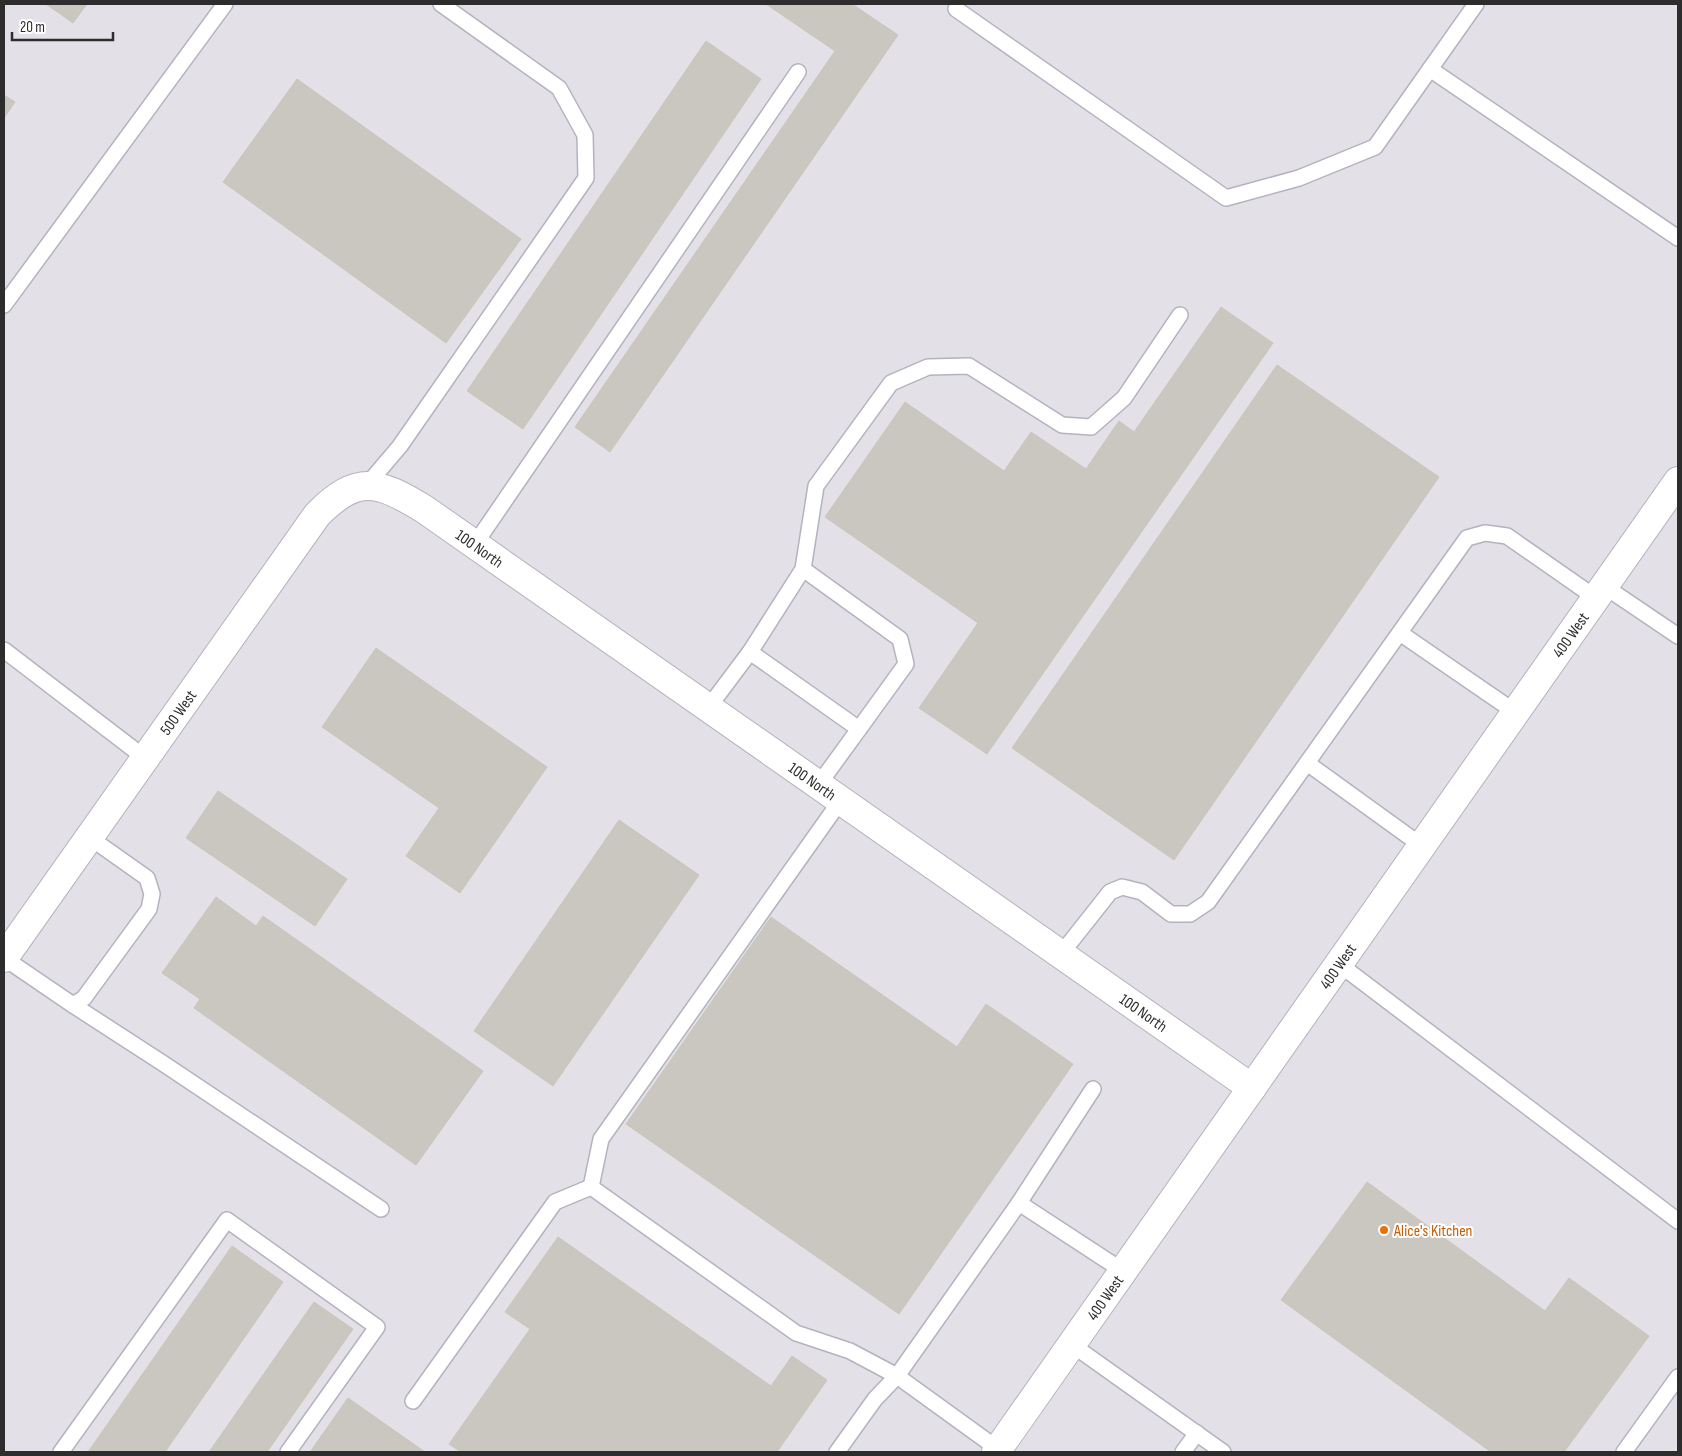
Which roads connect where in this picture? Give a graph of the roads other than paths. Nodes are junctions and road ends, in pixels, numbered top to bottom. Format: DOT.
graph roads {
  1 [pos="225,4"];
  2 [pos="441,4"];
  3 [pos="1476,4"];
  4 [pos="956,9"];
  5 [pos="1430,69"];
  6 [pos="798,72"];
  7 [pos="1678,238"];
  8 [pos="4,305"];
  9 [pos="1180,315"];
  10 [pos="1678,480"];
  11 [pos="366,486"];
  12 [pos="475,544"];
  13 [pos="803,569"];
  14 [pos="1600,592"];
  15 [pos="1400,633"];
  16 [pos="1678,636"];
  17 [pos="4,650"];
  18 [pos="750,652"];
  19 [pos="708,708"];
  20 [pos="1515,712"];
  21 [pos="859,729"];
  22 [pos="145,758"];
  23 [pos="1307,763"];
  24 [pos="819,784"];
  25 [pos="841,800"];
  26 [pos="89,837"];
  27 [pos="1422,846"];
  28 [pos="1062,954"];
  29 [pos="4,958"];
  30 [pos="1339,964"];
  31 [pos="73,1006"];
  32 [pos="1252,1088"];
  33 [pos="1093,1089"];
  34 [pos="591,1187"];
  35 [pos="1019,1203"];
  36 [pos="381,1209"];
  37 [pos="1678,1221"];
  38 [pos="1123,1271"];
  39 [pos="1071,1344"];
  40 [pos="897,1376"];
  41 [pos="1678,1377"];
  42 [pos="413,1401"];
  43 [pos="1197,1433"];
  44 [pos="997,1451"];
  45 [pos="61,1452"];
  46 [pos="288,1452"];
  47 [pos="836,1452"];
  48 [pos="1183,1452"];
  49 [pos="1224,1452"];
  50 [pos="1624,1452"];
  1 -- 8 [label="lane"];
  2 -- 11 [label="lane"];
  3 -- 5 [label="lane"];
  4 -- 5 [label="lane"];
  5 -- 7 [label="lane"];
  6 -- 12 [label="lane"];
  9 -- 13 [label="lane"];
  10 -- 14 [label="street, 400 West"];
  11 -- 12 [label="street, 100 North"];
  11 -- 22 [label="street, 500 West"];
  12 -- 19 [label="street, 100 North"];
  13 -- 18 [label="lane"];
  13 -- 21 [label="lane"];
  14 -- 15 [label="lane"];
  14 -- 16 [label="lane"];
  14 -- 20 [label="street, 400 West"];
  15 -- 20 [label="lane"];
  15 -- 23 [label="lane"];
  17 -- 22 [label="lane"];
  18 -- 19 [label="lane"];
  18 -- 21 [label="lane"];
  19 -- 24 [label="street, 100 North"];
  20 -- 27 [label="street, 400 West"];
  21 -- 24 [label="lane"];
  22 -- 26 [label="street, 500 West"];
  23 -- 27 [label="lane"];
  23 -- 28 [label="lane"];
  24 -- 25 [label="street, 100 North"];
  25 -- 28 [label="street, 100 North"];
  25 -- 34 [label="lane"];
  26 -- 29 [label="street, 500 West"];
  26 -- 31 [label="lane"];
  27 -- 30 [label="street, 400 West"];
  28 -- 32 [label="street, 100 North"];
  29 -- 31 [label="lane"];
  30 -- 32 [label="street, 400 West"];
  30 -- 37 [label="lane"];
  31 -- 36 [label="lane"];
  32 -- 38 [label="street, 400 West"];
  33 -- 35 [label="lane"];
  34 -- 40 [label="lane"];
  34 -- 42 [label="lane"];
  35 -- 38 [label="lane"];
  35 -- 40 [label="lane"];
  38 -- 39 [label="street, 400 West"];
  39 -- 43 [label="lane"];
  39 -- 44 [label="street, 400 West"];
  40 -- 44 [label="lane"];
  40 -- 47 [label="lane"];
  41 -- 50 [label="lane"];
  43 -- 48 [label="lane"];
  43 -- 49 [label="lane"];
  45 -- 46 [label="lane"];
}
